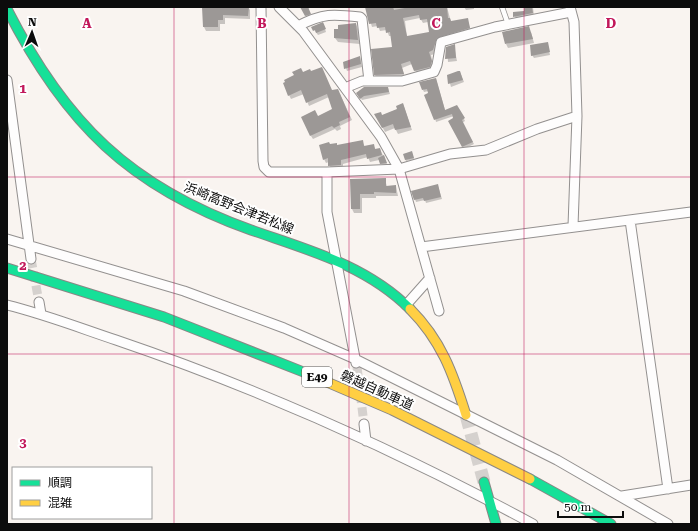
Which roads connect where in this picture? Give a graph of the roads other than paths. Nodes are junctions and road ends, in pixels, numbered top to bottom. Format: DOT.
graph roads {
  1 [pos="261,7"];
  2 [pos="279,7"];
  3 [pos="502,7"];
  4 [pos="7,9"];
  5 [pos="570,9"];
  6 [pos="508,24"];
  7 [pos="298,26"];
  8 [pos="7,80"];
  9 [pos="369,81"];
  10 [pos="345,88"];
  11 [pos="576,116"];
  12 [pos="399,169"];
  13 [pos="327,172"];
  14 [pos="691,212"];
  15 [pos="630,220"];
  16 [pos="573,226"];
  17 [pos="7,239"];
  18 [pos="30,245"];
  19 [pos="421,247"];
  20 [pos="31,259"];
  21 [pos="336,261"];
  22 [pos="7,268"];
  23 [pos="430,278"];
  24 [pos="39,302"];
  25 [pos="7,305"];
  26 [pos="406,305"];
  27 [pos="439,311"];
  28 [pos="41,314"];
  29 [pos="356,363"];
  30 [pos="466,414"];
  31 [pos="364,424"];
  32 [pos="366,440"];
  33 [pos="484,482"];
  34 [pos="691,486"];
  35 [pos="668,489"];
  36 [pos="622,496"];
  37 [pos="489,500"];
  38 [pos="496,524"];
  39 [pos="533,524"];
  40 [pos="611,524"];
  41 [pos="668,524"];
  1 -- 13 [label="street"];
  2 -- 7 [label="street"];
  3 -- 6 [label="lane"];
  4 -- 21 [label="main road, 浜崎高野会津若松線"];
  5 -- 6 [label="street"];
  5 -- 11 [label="street"];
  6 -- 9 [label="street"];
  7 -- 9 [label="street"];
  7 -- 10 [label="street"];
  8 -- 18 [label="street"];
  9 -- 10 [label="street"];
  10 -- 12 [label="street"];
  11 -- 12 [label="street"];
  11 -- 16 [label="street"];
  12 -- 13 [label="street"];
  12 -- 19 [label="street"];
  13 -- 21 [label="street"];
  14 -- 15 [label="street"];
  15 -- 16 [label="street"];
  15 -- 35 [label="street"];
  16 -- 19 [label="street"];
  17 -- 18 [label="street"];
  18 -- 20 [label="street"];
  18 -- 29 [label="street"];
  19 -- 23 [label="street"];
  21 -- 26 [label="main road, 浜崎高野会津若松線"];
  21 -- 29 [label="street"];
  22 -- 40 [label="main road, 磐越自動車道 / E49"];
  23 -- 26 [label="street"];
  23 -- 27 [label="street"];
  24 -- 28 [label="street"];
  25 -- 28 [label="street"];
  26 -- 30 [label="main road, 浜崎高野会津若松線"];
  28 -- 32 [label="street"];
  29 -- 30 [label="street"];
  30 -- 36 [label="street"];
  31 -- 32 [label="street"];
  32 -- 37 [label="street"];
  33 -- 37 [label="main road"];
  34 -- 35 [label="street"];
  35 -- 36 [label="street"];
  36 -- 41 [label="street"];
  37 -- 38 [label="main road"];
  37 -- 39 [label="street"];
}
